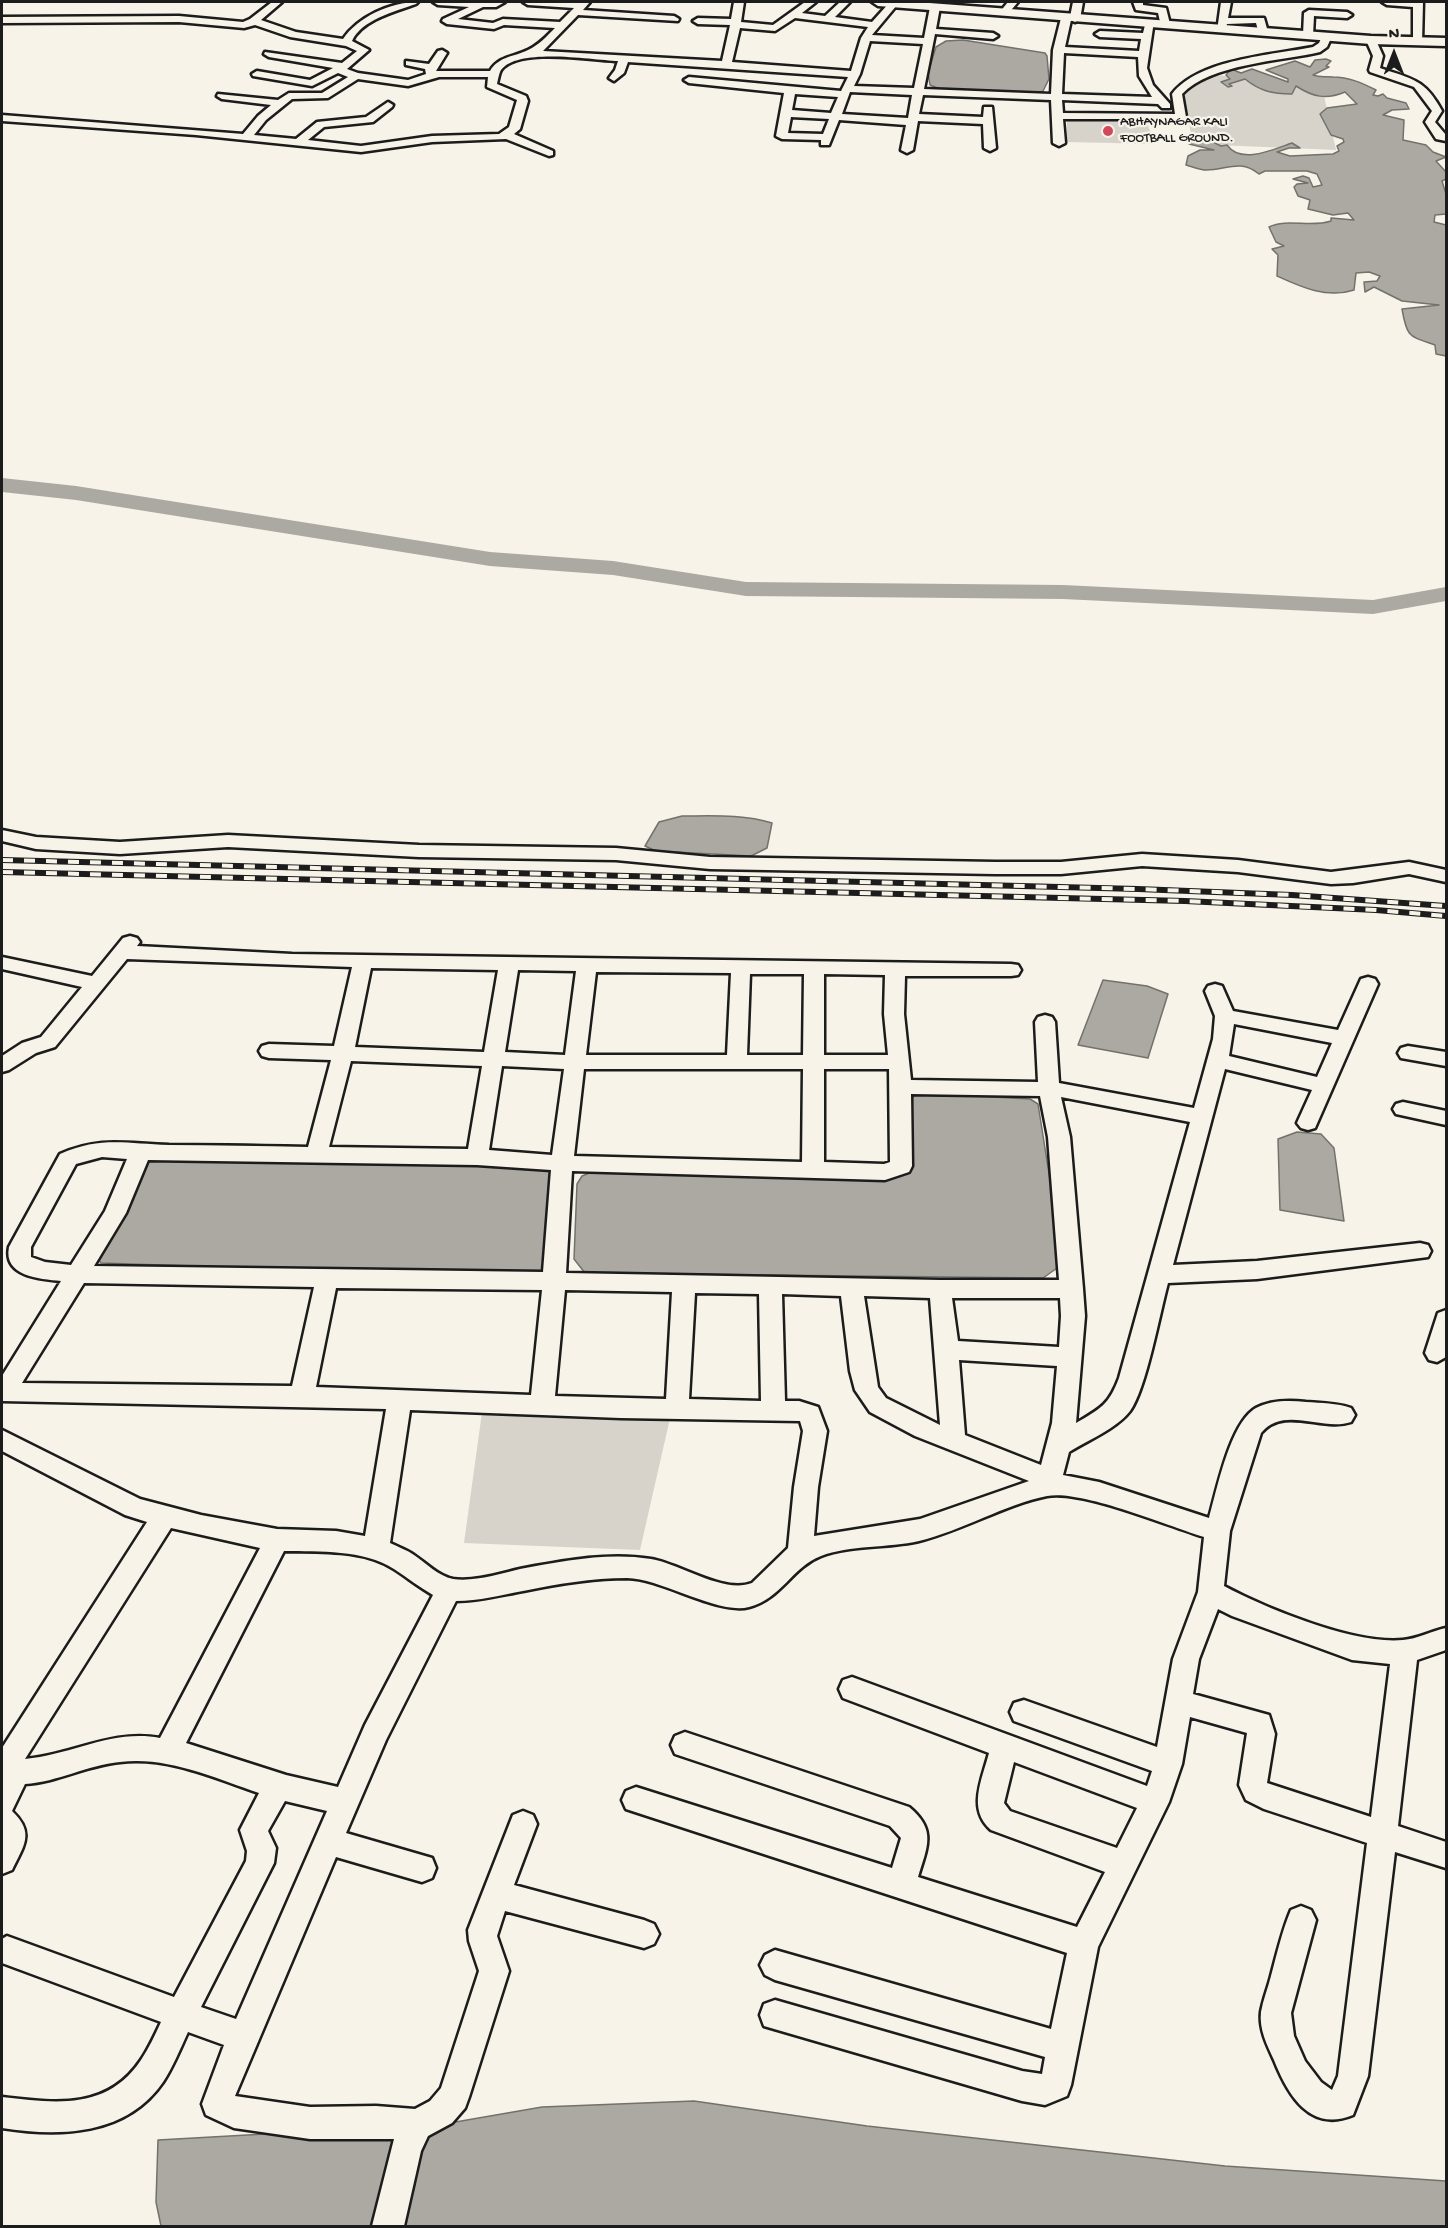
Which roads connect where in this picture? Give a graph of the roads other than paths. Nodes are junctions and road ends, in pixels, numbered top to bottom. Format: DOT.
graph roads {
  1 [pos="277,2"];
  2 [pos="413,2"];
  3 [pos="438,2"];
  4 [pos="500,2"];
  5 [pos="528,2"];
  6 [pos="739,2"];
  7 [pos="811,2"];
  8 [pos="844,2"];
  9 [pos="884,2"];
  10 [pos="1013,2"];
  11 [pos="1078,2"];
  12 [pos="1138,2"];
  13 [pos="1226,2"];
  14 [pos="1388,2"];
  15 [pos="912,3"];
  16 [pos="1418,3"];
  17 [pos="482,4"];
  18 [pos="580,6"];
  19 [pos="934,7"];
  20 [pos="107,11"];
  21 [pos="798,12"];
  22 [pos="1004,13"];
  23 [pos="1347,15"];
  24 [pos="830,16"];
  25 [pos="1071,18"];
  26 [pos="674,19"];
  27 [pos="2,20"];
  28 [pos="101,20"];
  29 [pos="255,21"];
  30 [pos="698,21"];
  31 [pos="213,22"];
  32 [pos="967,22"];
  33 [pos="735,23"];
  34 [pos="1150,23"];
  35 [pos="1165,24"];
  36 [pos="562,25"];
  37 [pos="874,25"];
  38 [pos="1221,25"];
  39 [pos="1101,27"];
  40 [pos="94,32"];
  41 [pos="200,33"];
  42 [pos="1308,35"];
  43 [pos="928,36"];
  44 [pos="993,36"];
  45 [pos="1147,36"];
  46 [pos="1327,36"];
  47 [pos="866,38"];
  48 [pos="1371,40"];
  49 [pos="1419,41"];
  50 [pos="1446,42"];
  51 [pos="348,43"];
  52 [pos="543,46"];
  53 [pos="1058,50"];
  54 [pos="1096,52"];
  55 [pos="442,53"];
  56 [pos="531,53"];
  57 [pos="269,54"];
  58 [pos="1143,54"];
  59 [pos="622,58"];
  60 [pos="507,60"];
  61 [pos="410,63"];
  62 [pos="538,64"];
  63 [pos="726,64"];
  64 [pos="341,67"];
  65 [pos="755,68"];
  66 [pos="257,74"];
  67 [pos="492,74"];
  68 [pos="855,74"];
  69 [pos="357,76"];
  70 [pos="431,77"];
  71 [pos="614,78"];
  72 [pos="689,80"];
  73 [pos="744,89"];
  74 [pos="791,90"];
  75 [pos="845,91"];
  76 [pos="918,93"];
  77 [pos="222,96"];
  78 [pos="987,96"];
  79 [pos="1056,98"];
  80 [pos="1161,101"];
  81 [pos="279,103"];
  82 [pos="387,105"];
  83 [pos="786,113"];
  84 [pos="1058,116"];
  85 [pos="835,117"];
  86 [pos="2,118"];
  87 [pos="1183,118"];
  88 [pos="913,119"];
  89 [pos="988,121"];
  90 [pos="507,135"];
  91 [pos="246,137"];
  92 [pos="1446,138"];
  93 [pos="298,142"];
  94 [pos="1059,143"];
  95 [pos="990,148"];
  96 [pos="907,150"];
  97 [pos="549,153"];
  98 [pos="2,836"];
  99 [pos="1446,876"];
  100 [pos="363,961"];
  101 [pos="2,963"];
  102 [pos="509,964"];
  103 [pos="587,965"];
  104 [pos="741,966"];
  105 [pos="814,968"];
  106 [pos="895,969"];
  107 [pos="1011,970"];
  108 [pos="94,983"];
  109 [pos="1368,984"];
  110 [pos="1215,991"];
  111 [pos="1225,1016"];
  112 [pos="1045,1022"];
  113 [pos="1344,1038"];
  114 [pos="269,1051"];
  115 [pos="343,1053"];
  116 [pos="1408,1053"];
  117 [pos="494,1059"];
  118 [pos="1446,1059"];
  119 [pos="1217,1060"];
  120 [pos="737,1061"];
  121 [pos="814,1061"];
  122 [pos="575,1062"];
  123 [pos="900,1062"];
  124 [pos="2,1065"];
  125 [pos="1323,1086"];
  126 [pos="901,1087"];
  127 [pos="1048,1090"];
  128 [pos="1403,1109"];
  129 [pos="1201,1117"];
  130 [pos="1446,1118"];
  131 [pos="1308,1123"];
  132 [pos="141,1152"];
  133 [pos="316,1156"];
  134 [pos="477,1157"];
  135 [pos="562,1163"];
  136 [pos="813,1169"];
  137 [pos="1420,1251"];
  138 [pos="76,1274"];
  139 [pos="1158,1274"];
  140 [pos="327,1279"];
  141 [pos="554,1281"];
  142 [pos="684,1283"];
  143 [pos="770,1285"];
  144 [pos="851,1287"];
  145 [pos="940,1289"];
  146 [pos="1072,1289"];
  147 [pos="1446,1319"];
  148 [pos="947,1350"];
  149 [pos="1437,1353"];
  150 [pos="1070,1357"];
  151 [pos="3,1392"];
  152 [pos="302,1396"];
  153 [pos="399,1401"];
  154 [pos="542,1404"];
  155 [pos="676,1409"];
  156 [pos="773,1411"];
  157 [pos="1343,1415"];
  158 [pos="2,1440"];
  159 [pos="953,1441"];
  160 [pos="1058,1446"];
  161 [pos="1049,1482"];
  162 [pos="165,1516"];
  163 [pos="1218,1531"];
  164 [pos="277,1540"];
  165 [pos="376,1549"];
  166 [pos="800,1553"];
  167 [pos="449,1590"];
  168 [pos="1210,1592"];
  169 [pos="1446,1639"];
  170 [pos="1405,1652"];
  171 [pos="852,1689"];
  172 [pos="1179,1702"];
  173 [pos="1024,1712"];
  174 [pos="685,1745"];
  175 [pos="1005,1746"];
  176 [pos="167,1752"];
  177 [pos="1168,1764"];
  178 [pos="6,1771"];
  179 [pos="278,1786"];
  180 [pos="636,1800"];
  181 [pos="345,1802"];
  182 [pos="1155,1802"];
  183 [pos="2,1803"];
  184 [pos="2,1820"];
  185 [pos="523,1824"];
  186 [pos="1384,1836"];
  187 [pos="329,1842"];
  188 [pos="1446,1855"];
  189 [pos="2,1860"];
  190 [pos="1125,1865"];
  191 [pos="422,1868"];
  192 [pos="901,1886"];
  193 [pos="498,1895"];
  194 [pos="1301,1920"];
  195 [pos="644,1934"];
  196 [pos="1084,1944"];
  197 [pos="7,1951"];
  198 [pos="775,1965"];
  199 [pos="182,2014"];
  200 [pos="775,2015"];
  201 [pos="245,2038"];
  202 [pos="1062,2047"];
  203 [pos="2,2113"];
  204 [pos="417,2125"];
  205 [pos="388,2226"];
  1 -- 29 [label="street"];
  2 -- 51 [label="street"];
  3 -- 17 [label="street"];
  4 -- 17 [label="street"];
  5 -- 18 [label="street"];
  6 -- 33 [label="street"];
  7 -- 21 [label="street"];
  8 -- 24 [label="street"];
  9 -- 15 [label="main road"];
  9 -- 37 [label="street"];
  10 -- 22 [label="street"];
  11 -- 25 [label="street"];
  12 -- 35 [label="street"];
  13 -- 38 [label="street"];
  14 -- 16 [label="street"];
  15 -- 19 [label="main road"];
  16 -- 49 [label="street"];
  17 -- 36 [label="street"];
  18 -- 26 [label="street"];
  18 -- 36 [label="street"];
  19 -- 32 [label="main road"];
  19 -- 43 [label="street"];
  20 -- 28 [label="street"];
  21 -- 24 [label="street"];
  21 -- 33 [label="street"];
  22 -- 25 [label="main road"];
  22 -- 32 [label="main road"];
  23 -- 42 [label="street"];
  24 -- 37 [label="street"];
  25 -- 39 [label="main road"];
  25 -- 53 [label="street"];
  27 -- 28 [label="street"];
  28 -- 31 [label="street"];
  28 -- 40 [label="street"];
  29 -- 31 [label="street"];
  29 -- 51 [label="street"];
  30 -- 33 [label="street"];
  31 -- 41 [label="street"];
  32 -- 43 [label="street"];
  32 -- 44 [label="street"];
  33 -- 63 [label="street"];
  34 -- 35 [label="main road"];
  34 -- 39 [label="main road"];
  34 -- 45 [label="street"];
  35 -- 38 [label="main road"];
  36 -- 52 [label="street"];
  37 -- 47 [label="street"];
  38 -- 42 [label="main road"];
  39 -- 45 [label="street"];
  39 -- 54 [label="street"];
  42 -- 46 [label="main road"];
  43 -- 47 [label="street"];
  43 -- 76 [label="street"];
  45 -- 58 [label="street"];
  46 -- 48 [label="main road"];
  46 -- 87 [label="street"];
  47 -- 68 [label="street"];
  48 -- 49 [label="main road"];
  48 -- 92 [label="street"];
  49 -- 50 [label="main road"];
  51 -- 64 [label="street"];
  52 -- 56 [label="street"];
  52 -- 59 [label="street"];
  53 -- 54 [label="street"];
  53 -- 79 [label="street"];
  54 -- 58 [label="street"];
  55 -- 70 [label="street"];
  56 -- 59 [label="street"];
  56 -- 60 [label="street"];
  57 -- 64 [label="street"];
  58 -- 80 [label="street"];
  59 -- 63 [label="street"];
  59 -- 71 [label="street"];
  60 -- 62 [label="street"];
  60 -- 67 [label="street"];
  61 -- 70 [label="street"];
  63 -- 65 [label="street"];
  64 -- 66 [label="street"];
  64 -- 69 [label="street"];
  65 -- 68 [label="street"];
  65 -- 73 [label="street"];
  67 -- 70 [label="street"];
  67 -- 90 [label="street"];
  68 -- 75 [label="street"];
  69 -- 70 [label="street"];
  69 -- 81 [label="street"];
  72 -- 73 [label="street"];
  73 -- 74 [label="street"];
  74 -- 75 [label="street"];
  74 -- 83 [label="street"];
  75 -- 76 [label="street"];
  75 -- 85 [label="street"];
  76 -- 78 [label="street"];
  76 -- 88 [label="street"];
  77 -- 81 [label="street"];
  78 -- 79 [label="street"];
  78 -- 89 [label="street"];
  79 -- 80 [label="street"];
  79 -- 84 [label="street"];
  80 -- 87 [label="street"];
  81 -- 91 [label="street"];
  82 -- 93 [label="street"];
  83 -- 85 [label="street"];
  83 -- 85 [label="street"];
  84 -- 87 [label="street"];
  84 -- 94 [label="street"];
  85 -- 88 [label="street"];
  86 -- 91 [label="street"];
  88 -- 89 [label="street"];
  88 -- 96 [label="street"];
  89 -- 95 [label="street"];
  90 -- 93 [label="street"];
  90 -- 97 [label="street"];
  91 -- 93 [label="street"];
  98 -- 99 [label="street"];
  100 -- 102 [label="street"];
  100 -- 108 [label="street"];
  100 -- 115 [label="street"];
  101 -- 108 [label="street"];
  102 -- 103 [label="street"];
  102 -- 117 [label="street"];
  103 -- 104 [label="street"];
  103 -- 122 [label="street"];
  104 -- 105 [label="street"];
  104 -- 120 [label="street"];
  105 -- 106 [label="street"];
  105 -- 121 [label="street"];
  106 -- 107 [label="street"];
  106 -- 123 [label="street"];
  108 -- 124 [label="street"];
  109 -- 113 [label="street"];
  110 -- 111 [label="street"];
  111 -- 113 [label="street"];
  111 -- 119 [label="street"];
  112 -- 127 [label="street"];
  113 -- 125 [label="street"];
  114 -- 115 [label="street"];
  115 -- 117 [label="street"];
  115 -- 133 [label="street"];
  116 -- 118 [label="street"];
  117 -- 122 [label="street"];
  117 -- 134 [label="street"];
  119 -- 125 [label="street"];
  119 -- 129 [label="street"];
  120 -- 121 [label="street"];
  120 -- 122 [label="street"];
  121 -- 123 [label="street"];
  121 -- 136 [label="street"];
  122 -- 135 [label="street"];
  123 -- 126 [label="street"];
  125 -- 131 [label="street"];
  126 -- 127 [label="street"];
  126 -- 136 [label="street"];
  127 -- 129 [label="street"];
  127 -- 146 [label="street"];
  128 -- 130 [label="street"];
  129 -- 139 [label="street"];
  132 -- 133 [label="street"];
  132 -- 138 [label="street"];
  132 -- 138 [label="street"];
  133 -- 134 [label="street"];
  134 -- 135 [label="street"];
  135 -- 136 [label="street"];
  135 -- 141 [label="street"];
  137 -- 139 [label="street"];
  138 -- 140 [label="street"];
  138 -- 151 [label="street"];
  139 -- 160 [label="street"];
  140 -- 141 [label="street"];
  140 -- 152 [label="street"];
  141 -- 142 [label="street"];
  141 -- 154 [label="street"];
  142 -- 143 [label="street"];
  142 -- 155 [label="street"];
  143 -- 144 [label="street"];
  143 -- 156 [label="street"];
  144 -- 145 [label="street"];
  144 -- 159 [label="street"];
  145 -- 146 [label="street"];
  145 -- 148 [label="street"];
  146 -- 150 [label="street"];
  147 -- 149 [label="street"];
  148 -- 150 [label="street"];
  148 -- 159 [label="street"];
  150 -- 160 [label="street"];
  151 -- 152 [label="street"];
  152 -- 153 [label="street"];
  153 -- 154 [label="street"];
  153 -- 165 [label="street"];
  154 -- 155 [label="street"];
  155 -- 156 [label="street"];
  156 -- 166 [label="street"];
  157 -- 163 [label="street"];
  158 -- 162 [label="street"];
  159 -- 161 [label="street"];
  160 -- 161 [label="street"];
  161 -- 163 [label="street"];
  161 -- 166 [label="street"];
  162 -- 164 [label="street"];
  162 -- 178 [label="street"];
  163 -- 168 [label="street"];
  164 -- 165 [label="street"];
  164 -- 176 [label="street"];
  165 -- 167 [label="street"];
  166 -- 167 [label="street"];
  167 -- 181 [label="street"];
  168 -- 170 [label="street"];
  168 -- 172 [label="street"];
  169 -- 170 [label="street"];
  170 -- 186 [label="street"];
  171 -- 175 [label="street"];
  172 -- 177 [label="street"];
  172 -- 186 [label="street"];
  173 -- 177 [label="street"];
  174 -- 192 [label="street"];
  175 -- 182 [label="street"];
  175 -- 190 [label="street"];
  176 -- 178 [label="street"];
  176 -- 179 [label="street"];
  177 -- 182 [label="street"];
  178 -- 183 [label="street"];
  179 -- 181 [label="street"];
  179 -- 199 [label="street"];
  180 -- 192 [label="street"];
  181 -- 187 [label="street"];
  182 -- 190 [label="street"];
  184 -- 189 [label="street"];
  185 -- 193 [label="street"];
  186 -- 188 [label="street"];
  186 -- 194 [label="street"];
  187 -- 191 [label="street"];
  187 -- 201 [label="street"];
  190 -- 196 [label="street"];
  192 -- 196 [label="street"];
  193 -- 195 [label="street"];
  193 -- 204 [label="street"];
  196 -- 202 [label="street"];
  197 -- 199 [label="street"];
  198 -- 202 [label="street"];
  199 -- 201 [label="street"];
  199 -- 203 [label="street"];
  200 -- 202 [label="street"];
  201 -- 204 [label="street"];
  204 -- 205 [label="street"];
}
